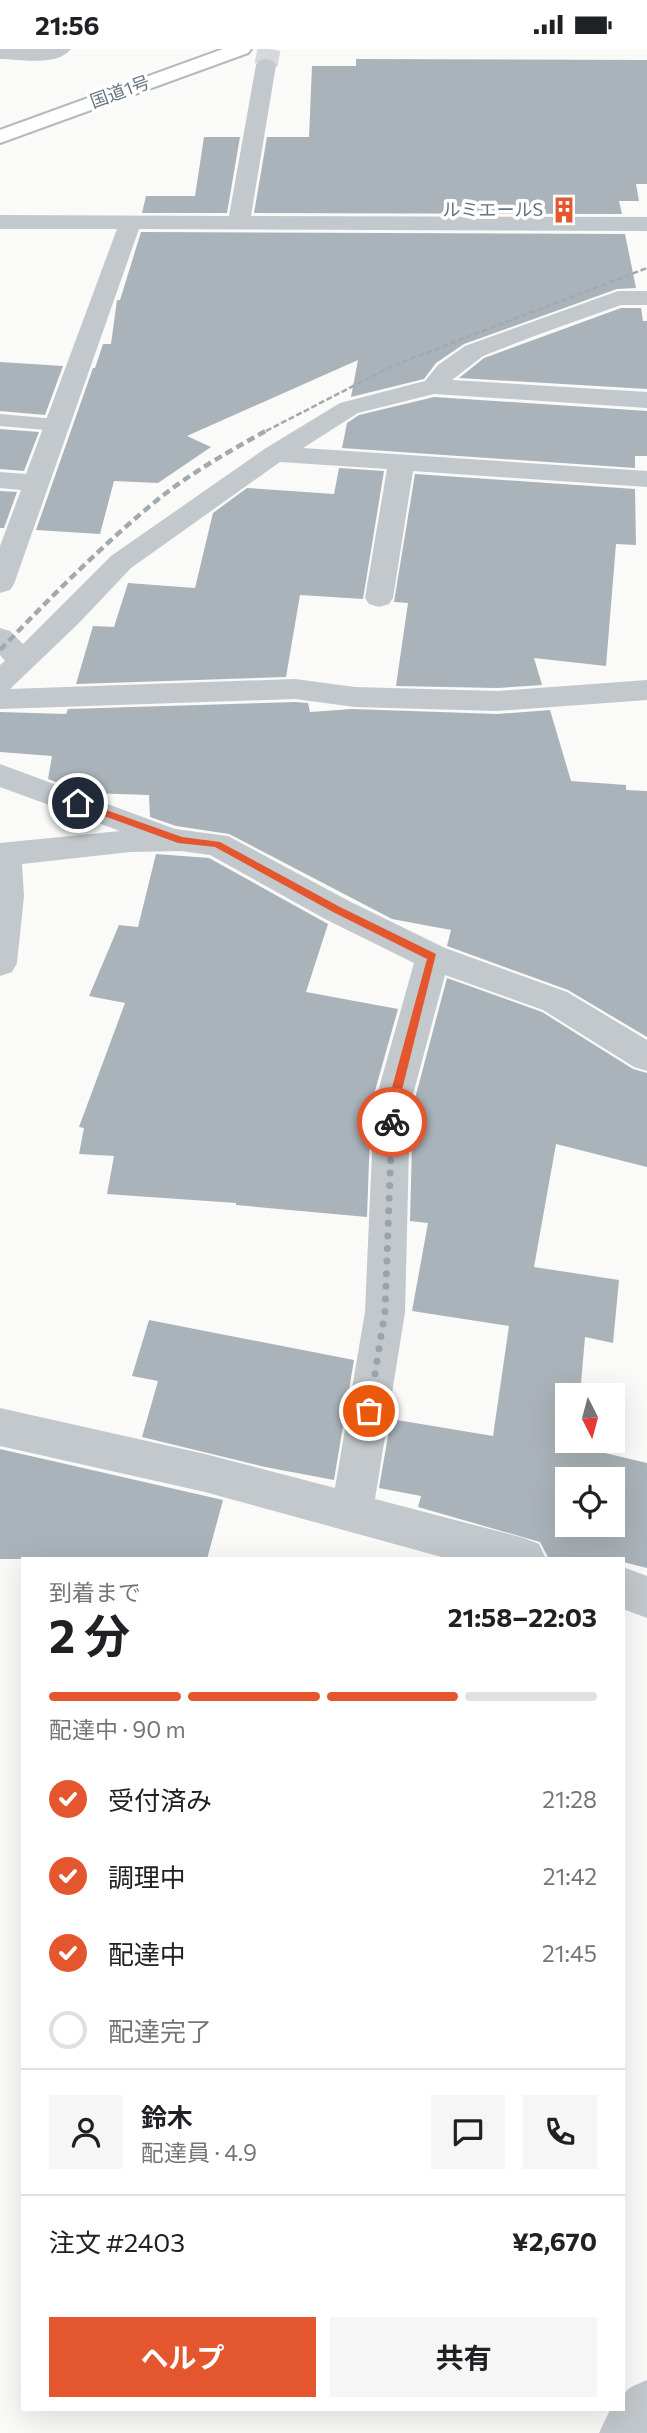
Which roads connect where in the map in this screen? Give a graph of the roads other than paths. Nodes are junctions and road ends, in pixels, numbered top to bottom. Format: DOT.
graph roads {
  1 [pos="61,49"];
  2 [pos="241,49"];
  3 [pos="0,53"];
  4 [pos="266,65"];
  5 [pos="0,137"];
  6 [pos="131,221"];
  7 [pos="0,222"];
  8 [pos="239,222"];
  9 [pos="647,224"];
  10 [pos="647,298"];
  11 [pos="434,386"];
  12 [pos="647,400"];
  13 [pos="0,420"];
  14 [pos="57,425"];
  15 [pos="275,454"];
  16 [pos="401,462"];
  17 [pos="647,479"];
  18 [pos="0,480"];
  19 [pos="36,483"];
  20 [pos="0,584"];
  21 [pos="379,598"];
  22 [pos="0,637"];
  23 [pos="22,662"];
  24 [pos="0,682"];
  25 [pos="647,690"];
  26 [pos="0,699"];
  27 [pos="0,775"];
  28 [pos="181,840"];
  29 [pos="3,854"];
  30 [pos="433,957"];
  31 [pos="0,963"];
  32 [pos="647,1057"];
  33 [pos="0,1427"];
  34 [pos="352,1511"];
  35 [pos="517,1557"];
  36 [pos="625,1589"];
  37 [pos="647,1597"];
  38 [pos="647,2409"];
  39 [pos="628,2433"];
  1 -- 3 [label="street"];
  2 -- 5 [label="highway, 国道1号"];
  4 -- 8 [label="street"];
  6 -- 7 [label="street"];
  6 -- 8 [label="street"];
  6 -- 14 [label="street"];
  8 -- 9 [label="street"];
  10 -- 11 [label="street"];
  11 -- 12 [label="street"];
  11 -- 15 [label="street"];
  13 -- 14 [label="lane"];
  14 -- 19 [label="street"];
  15 -- 16 [label="street"];
  15 -- 23 [label="street"];
  16 -- 17 [label="street"];
  16 -- 21 [label="street"];
  18 -- 19 [label="street"];
  19 -- 20 [label="street"];
  22 -- 23 [label="street"];
  23 -- 24 [label="street"];
  25 -- 26 [label="street"];
  27 -- 28 [label="street"];
  28 -- 29 [label="street"];
  28 -- 30 [label="street"];
  29 -- 31 [label="street"];
  30 -- 32 [label="street"];
  30 -- 34 [label="street"];
  33 -- 34 [label="street"];
  34 -- 35 [label="street"];
  36 -- 37 [label="street"];
  38 -- 39 [label="street"];
}
